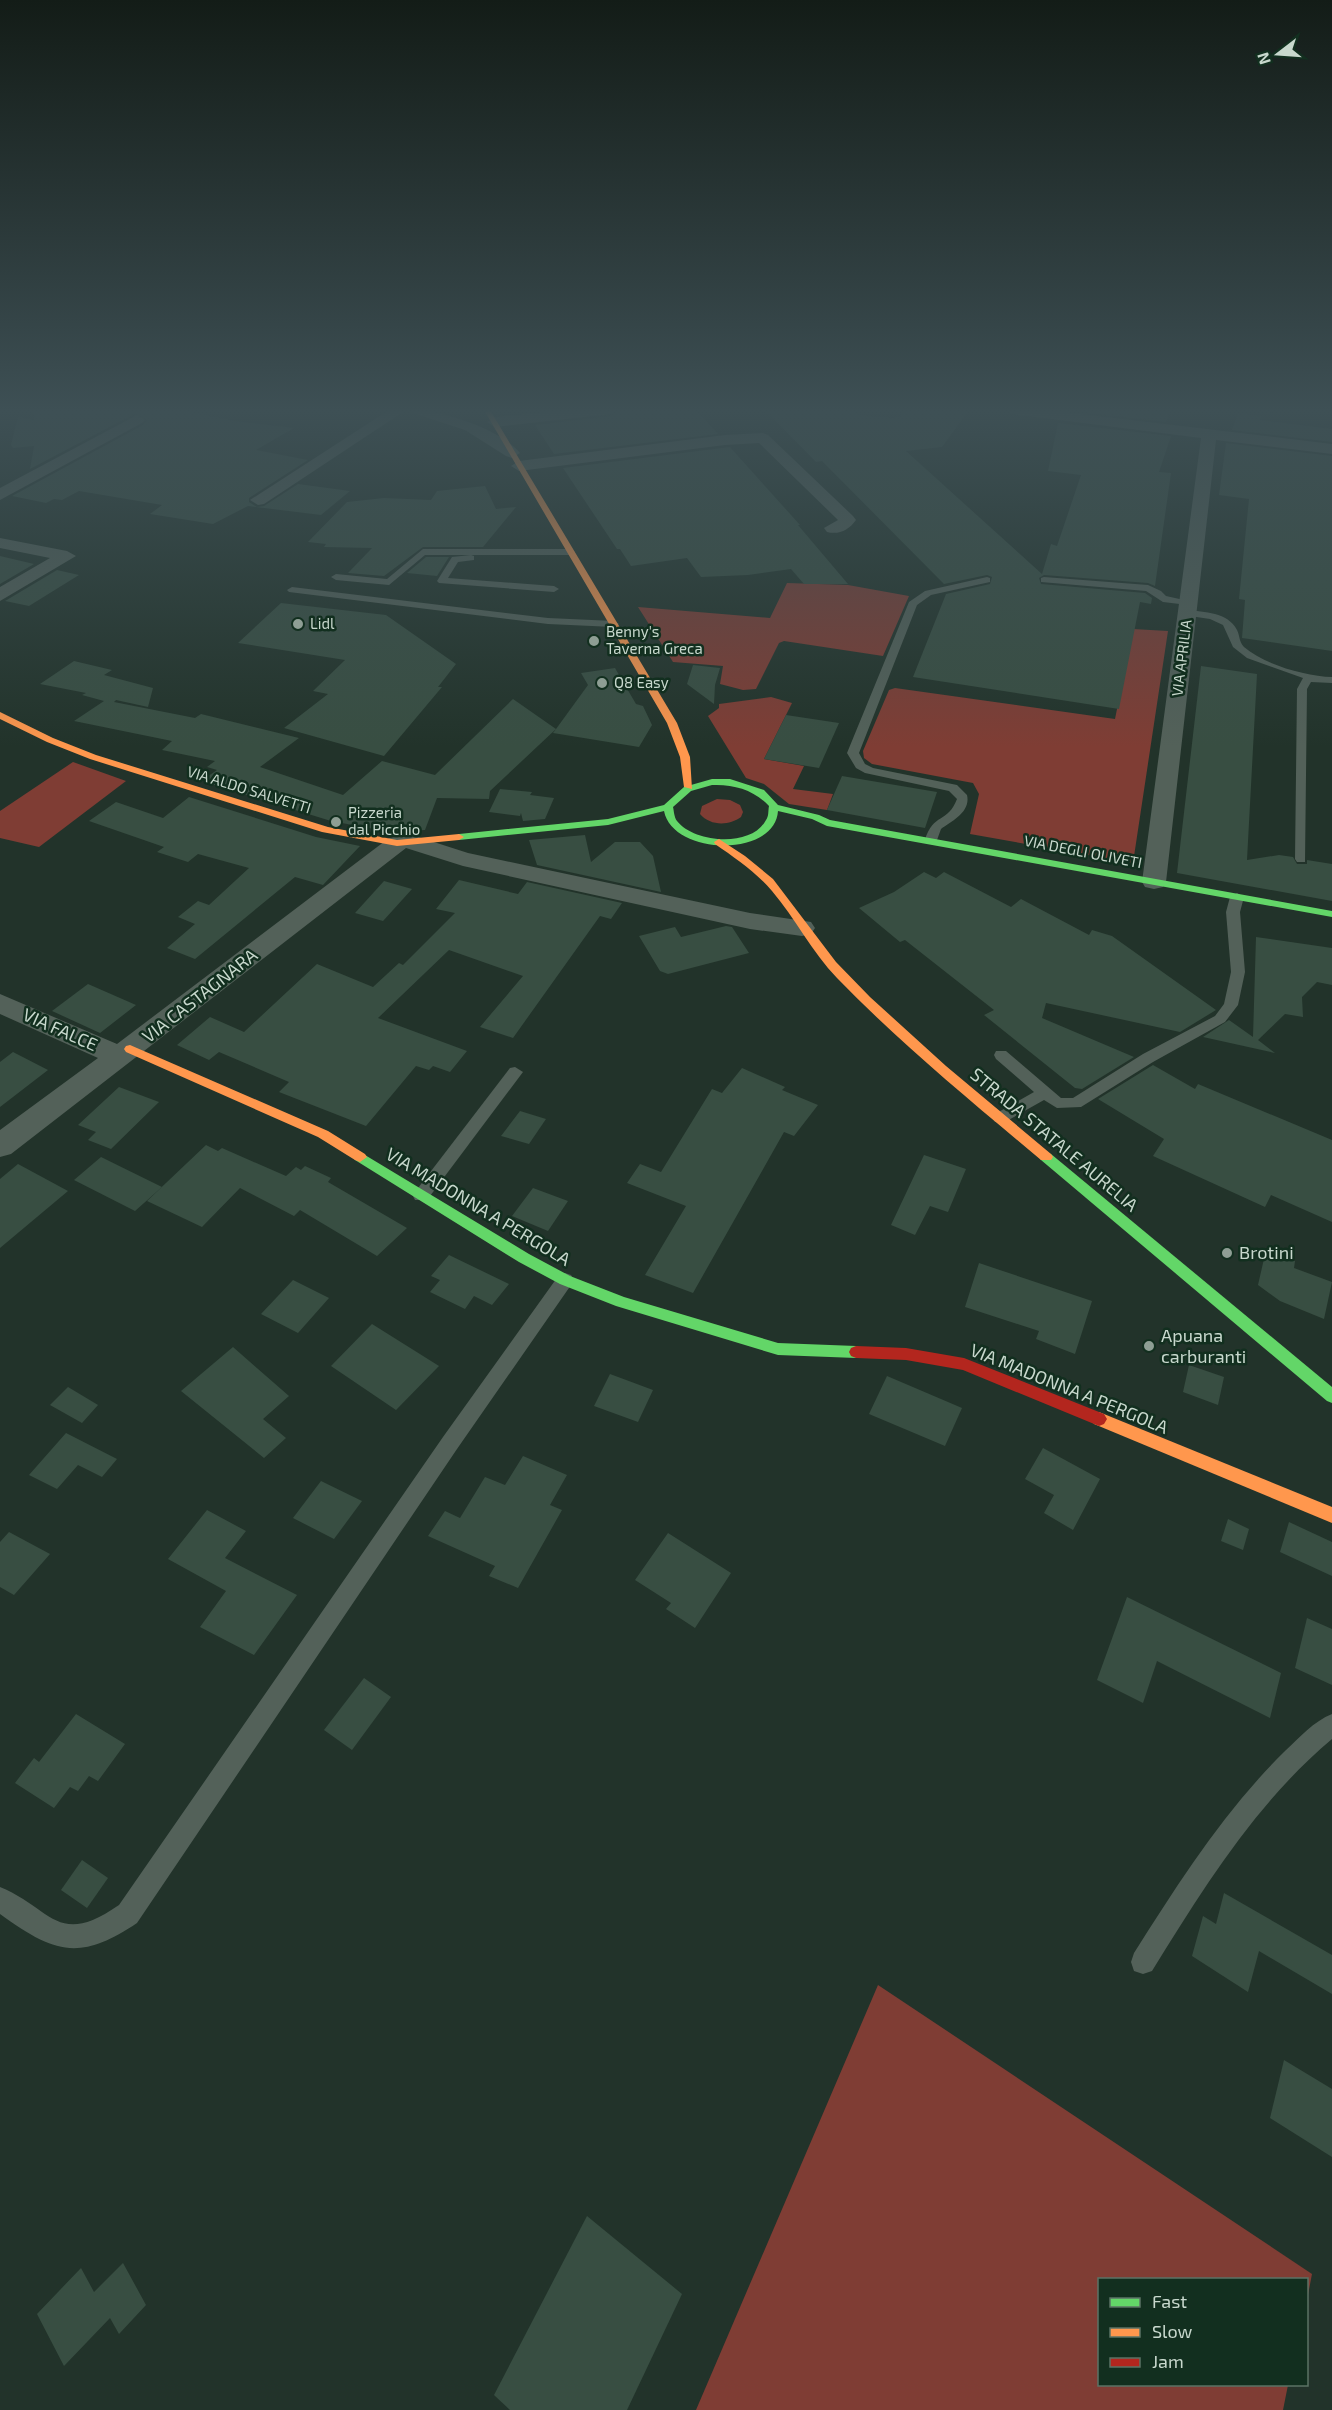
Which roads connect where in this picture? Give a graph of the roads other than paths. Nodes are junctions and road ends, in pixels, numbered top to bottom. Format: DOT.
graph roads {
  1 [pos="553,522"];
  2 [pos="846,522"];
  3 [pos="1198,522"];
  4 [pos="833,528"];
  5 [pos="0,543"];
  6 [pos="570,552"];
  7 [pos="532,557"];
  8 [pos="336,578"];
  9 [pos="987,580"];
  10 [pos="1044,580"];
  11 [pos="554,589"];
  12 [pos="292,590"];
  13 [pos="0,595"];
  14 [pos="1188,608"];
  15 [pos="614,624"];
  16 [pos="1316,678"];
  17 [pos="1332,680"];
  18 [pos="0,715"];
  19 [pos="672,723"];
  20 [pos="700,754"];
  21 [pos="711,765"];
  22 [pos="730,782"];
  23 [pos="689,787"];
  24 [pos="668,807"];
  25 [pos="774,807"];
  26 [pos="608,822"];
  27 [pos="827,823"];
  28 [pos="676,828"];
  29 [pos="764,830"];
  30 [pos="931,840"];
  31 [pos="405,842"];
  32 [pos="719,842"];
  33 [pos="1301,859"];
  34 [pos="1154,882"];
  35 [pos="776,889"];
  36 [pos="1237,897"];
  37 [pos="1332,914"];
  38 [pos="802,928"];
  39 [pos="0,1003"];
  40 [pos="125,1054"];
  41 [pos="1001,1054"];
  42 [pos="515,1072"];
  43 [pos="1044,1093"];
  44 [pos="999,1118"];
  45 [pos="0,1146"];
  46 [pos="421,1196"];
  47 [pos="565,1280"];
  48 [pos="1332,1396"];
  49 [pos="1332,1515"];
  50 [pos="1332,1725"];
  51 [pos="0,1899"];
  52 [pos="1143,1962"];
  1 -- 6 [label="main road"];
  2 -- 4 [label="street"];
  3 -- 14 [label="street, VIA APRILIA"];
  5 -- 13 [label="street"];
  6 -- 8 [label="lane"];
  6 -- 15 [label="main road"];
  7 -- 11 [label="lane"];
  9 -- 30 [label="lane"];
  10 -- 14 [label="lane"];
  12 -- 15 [label="lane"];
  14 -- 16 [label="lane"];
  14 -- 34 [label="street, VIA APRILIA"];
  15 -- 19 [label="main road"];
  16 -- 17 [label="lane"];
  16 -- 33 [label="lane"];
  18 -- 31 [label="main road, VIA ALDO SALVETTI"];
  19 -- 20 [label="main road"];
  19 -- 23 [label="main road"];
  21 -- 22 [label="main road"];
  22 -- 23 [label="main road"];
  22 -- 25 [label="main road"];
  23 -- 24 [label="main road"];
  24 -- 26 [label="main road, VIA ALDO SALVETTI"];
  24 -- 28 [label="main road"];
  25 -- 27 [label="main road, VIA DEGLI OLIVETI"];
  25 -- 29 [label="main road, STRADA STATALE AURELIA"];
  26 -- 28 [label="main road, VIA ALDO SALVETTI"];
  26 -- 31 [label="main road, VIA ALDO SALVETTI"];
  27 -- 29 [label="main road, VIA DEGLI OLIVETI"];
  27 -- 30 [label="main road, VIA DEGLI OLIVETI"];
  28 -- 32 [label="main road, STRADA STATALE AURELIA"];
  29 -- 32 [label="main road, STRADA STATALE AURELIA"];
  29 -- 35 [label="main road, STRADA STATALE AURELIA"];
  30 -- 34 [label="main road, VIA DEGLI OLIVETI"];
  31 -- 38 [label="street"];
  31 -- 40 [label="street, VIA CASTAGNARA"];
  32 -- 35 [label="main road, STRADA STATALE AURELIA"];
  34 -- 36 [label="main road, VIA DEGLI OLIVETI"];
  35 -- 38 [label="main road, STRADA STATALE AURELIA"];
  36 -- 37 [label="main road, VIA DEGLI OLIVETI"];
  36 -- 43 [label="lane"];
  38 -- 44 [label="main road, STRADA STATALE AURELIA"];
  39 -- 40 [label="street, VIA FALCE"];
  40 -- 45 [label="street, VIA CASTAGNARA"];
  40 -- 46 [label="main road, VIA MADONNA A PERGOLA"];
  41 -- 43 [label="lane"];
  42 -- 46 [label="lane"];
  43 -- 44 [label="lane"];
  44 -- 48 [label="main road, STRADA STATALE AURELIA"];
  46 -- 47 [label="main road, VIA MADONNA A PERGOLA"];
  47 -- 49 [label="main road, VIA MADONNA A PERGOLA"];
  47 -- 51 [label="lane"];
  50 -- 52 [label="lane"];
}
